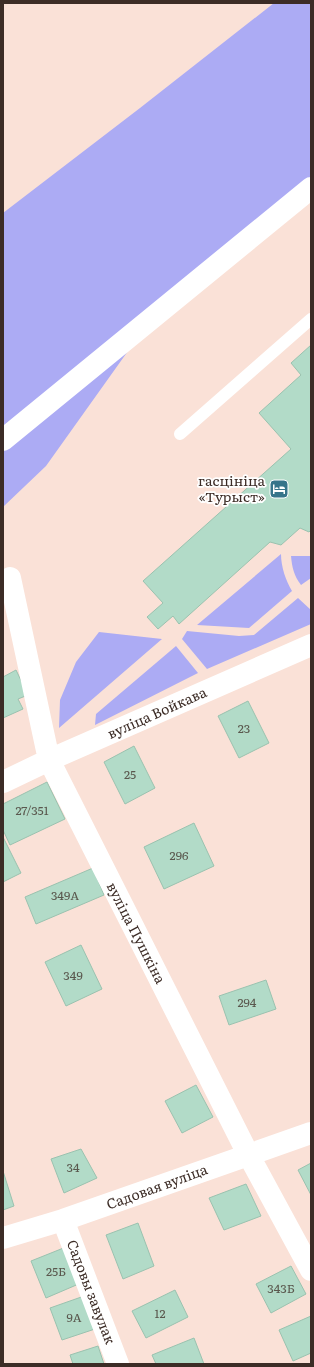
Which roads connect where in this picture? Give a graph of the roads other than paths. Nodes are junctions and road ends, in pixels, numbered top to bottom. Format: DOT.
graph roads {
  1 [pos="311,188"];
  2 [pos="311,319"];
  3 [pos="180,434"];
  4 [pos="3,440"];
  5 [pos="10,578"];
  6 [pos="311,645"];
  7 [pos="49,760"];
  8 [pos="3,782"];
  9 [pos="311,1133"];
  10 [pos="248,1154"];
  11 [pos="63,1220"];
  12 [pos="3,1238"];
  13 [pos="311,1270"];
  14 [pos="118,1364"];
  1 -- 4 [label="street"];
  2 -- 3 [label="lane"];
  5 -- 7 [label="street, вуліца Пушкіна"];
  6 -- 7 [label="street, вуліца Войкава"];
  7 -- 8 [label="street, вуліца Войкава"];
  7 -- 10 [label="street, вуліца Пушкіна"];
  9 -- 10 [label="street, Садовая вуліца"];
  10 -- 11 [label="street, Садовая вуліца"];
  10 -- 13 [label="street, вуліца Пушкіна"];
  11 -- 12 [label="street, Садовая вуліца"];
  11 -- 14 [label="street, Садовы завулак"];
}
